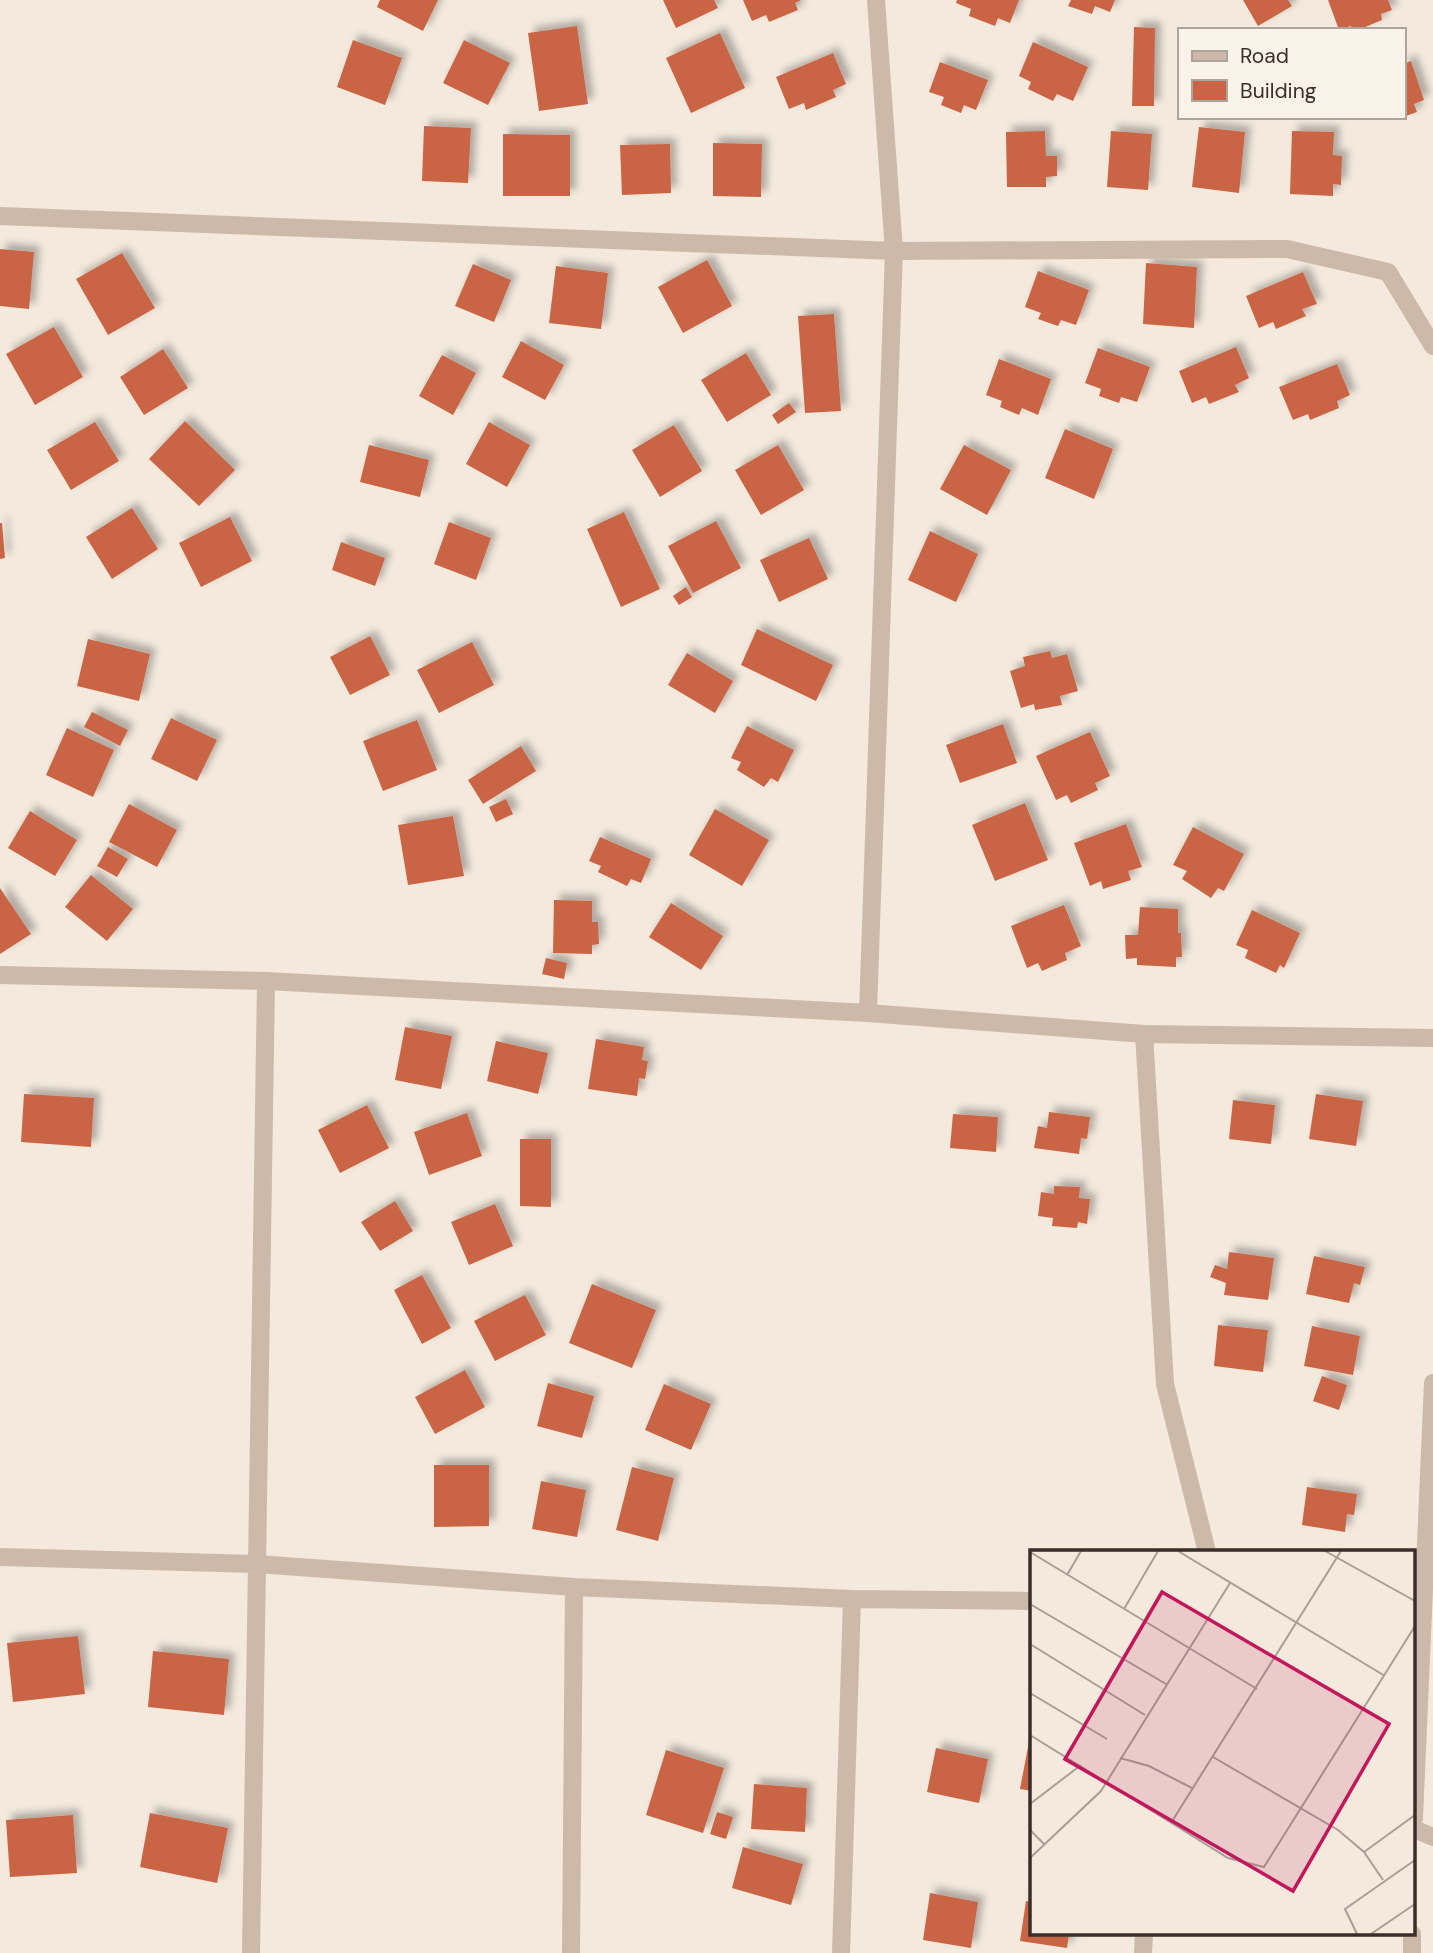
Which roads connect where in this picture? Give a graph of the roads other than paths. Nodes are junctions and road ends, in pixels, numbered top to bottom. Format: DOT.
graph roads {
  1 [pos="876,0"];
  2 [pos="0,216"];
  3 [pos="894,251"];
  4 [pos="1433,346"];
  5 [pos="0,975"];
  6 [pos="266,981"];
  7 [pos="868,1013"];
  8 [pos="1144,1034"];
  9 [pos="1433,1038"];
  10 [pos="1433,1383"];
  11 [pos="1206,1550"];
  12 [pos="0,1557"];
  13 [pos="257,1564"];
  14 [pos="574,1587"];
  15 [pos="852,1599"];
  16 [pos="1423,1600"];
  17 [pos="1030,1601"];
  18 [pos="1416,1770"];
  19 [pos="1416,1830"];
  20 [pos="1433,1837"];
  21 [pos="251,1953"];
  22 [pos="570,1953"];
  23 [pos="841,1953"];
  1 -- 3 [label="street"];
  2 -- 3 [label="street"];
  3 -- 4 [label="street"];
  3 -- 7 [label="street"];
  5 -- 6 [label="street"];
  6 -- 7 [label="street"];
  6 -- 13 [label="street"];
  7 -- 8 [label="street"];
  8 -- 9 [label="street"];
  8 -- 11 [label="street"];
  10 -- 16 [label="street"];
  12 -- 13 [label="street"];
  13 -- 14 [label="street"];
  13 -- 21 [label="street"];
  14 -- 15 [label="street"];
  14 -- 22 [label="street"];
  15 -- 17 [label="street"];
  15 -- 23 [label="street"];
  16 -- 18 [label="street"];
  19 -- 20 [label="street"];
}
